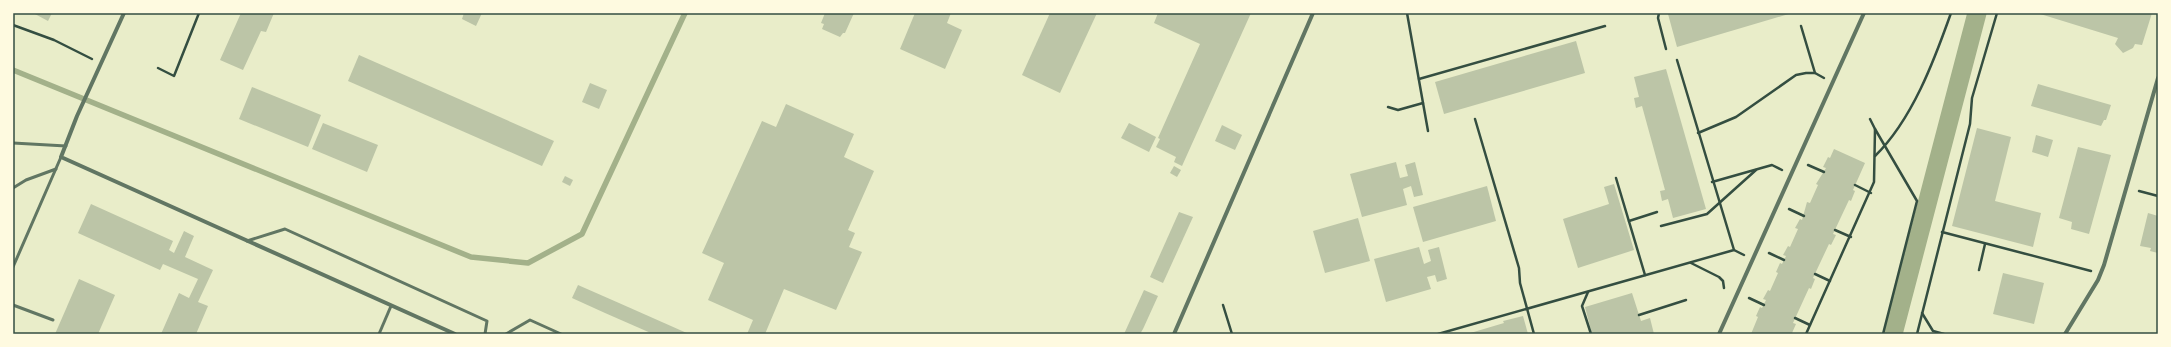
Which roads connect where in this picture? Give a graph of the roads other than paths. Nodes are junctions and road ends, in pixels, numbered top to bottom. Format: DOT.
graph roads {
  1 [pos="124,13"];
  2 [pos="1313,13"];
  3 [pos="1864,13"];
  4 [pos="2158,78"];
  5 [pos="13,143"];
  6 [pos="66,146"];
  7 [pos="61,157"];
  8 [pos="56,169"];
  9 [pos="13,188"];
  10 [pos="247,241"];
  11 [pos="13,267"];
  12 [pos="13,304"];
  13 [pos="392,306"];
  14 [pos="53,320"];
  15 [pos="379,334"];
  16 [pos="454,334"];
  17 [pos="486,334"];
  18 [pos="506,334"];
  19 [pos="561,334"];
  20 [pos="1174,334"];
  21 [pos="1719,334"];
  22 [pos="2065,334"];
  1 -- 6 [label="street"];
  2 -- 20 [label="street"];
  3 -- 21 [label="street"];
  4 -- 22 [label="street"];
  5 -- 6 [label="lane"];
  6 -- 7 [label="street"];
  7 -- 8 [label="lane"];
  7 -- 10 [label="street"];
  8 -- 9 [label="lane"];
  8 -- 11 [label="lane"];
  10 -- 13 [label="street"];
  10 -- 17 [label="lane"];
  12 -- 14 [label="lane"];
  13 -- 15 [label="lane"];
  13 -- 16 [label="street"];
  18 -- 19 [label="lane"];
}
